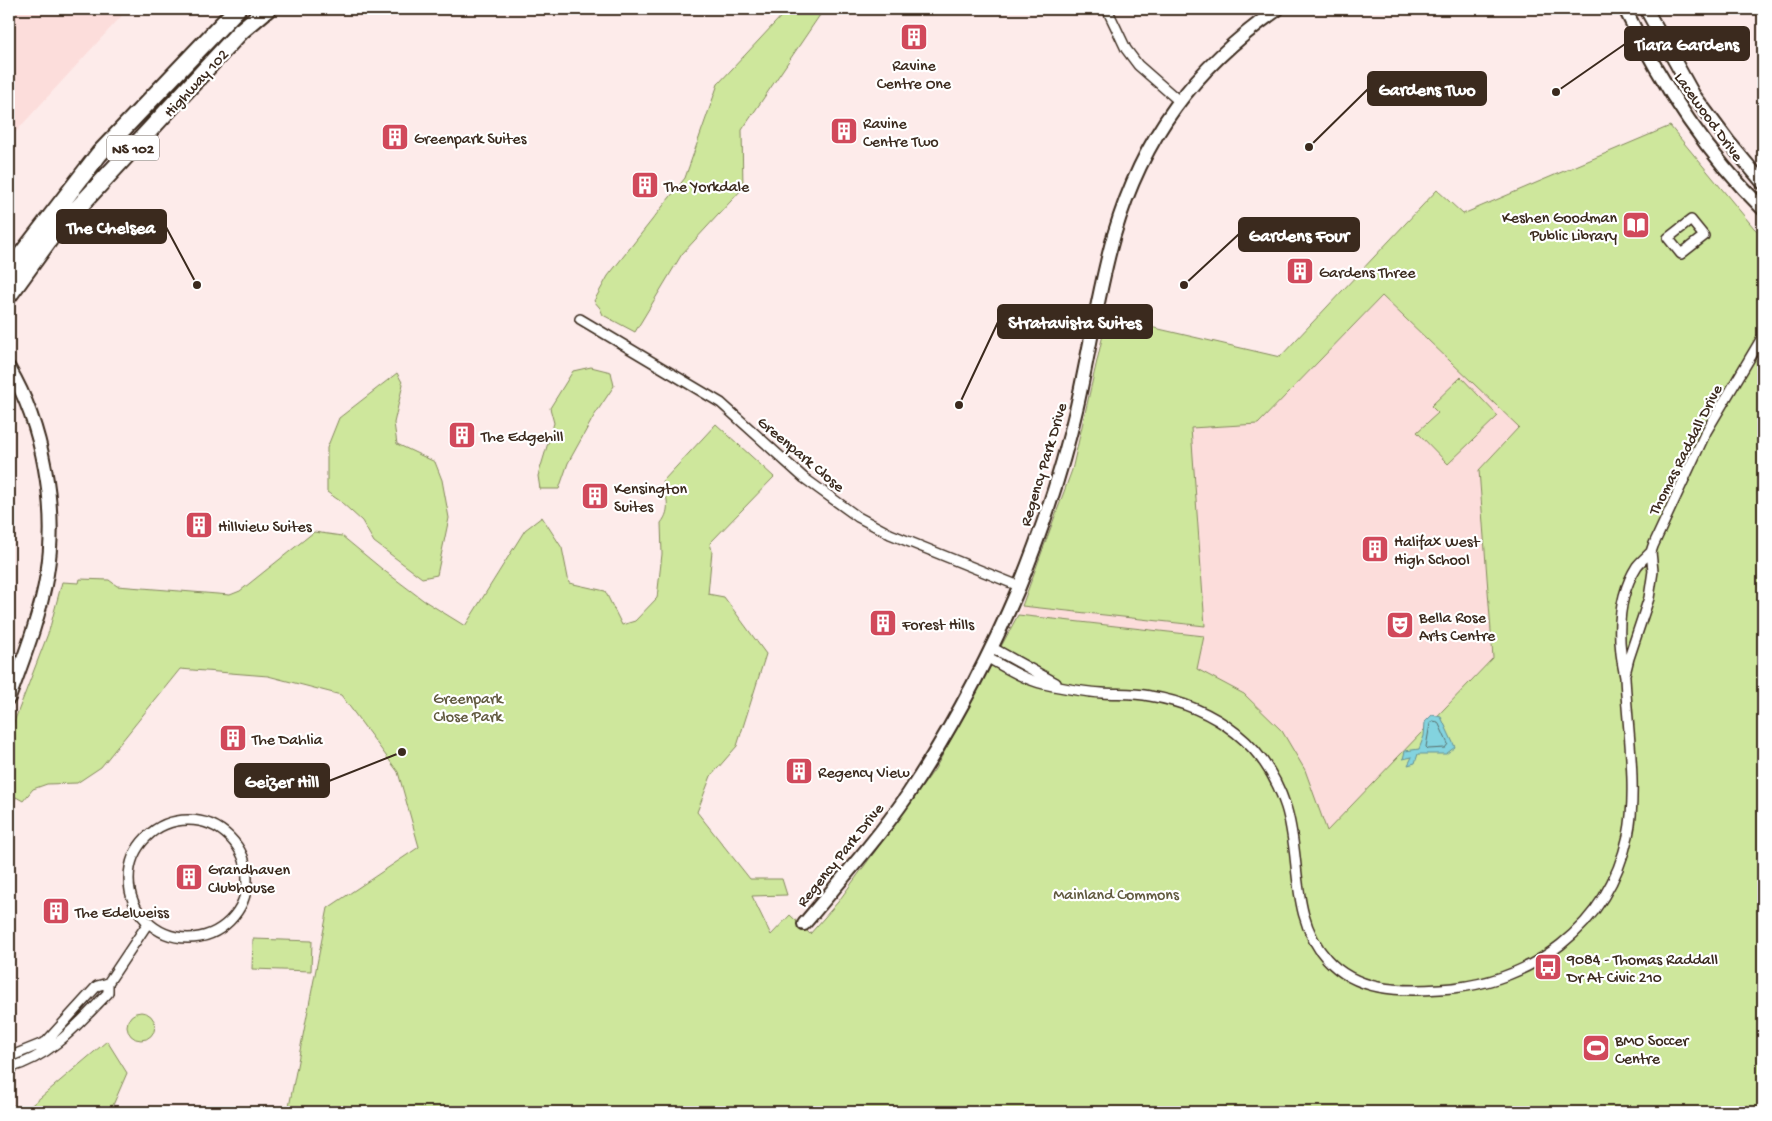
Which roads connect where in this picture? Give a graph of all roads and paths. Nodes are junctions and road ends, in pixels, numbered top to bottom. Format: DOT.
graph roads {
  1 [pos="238,9"];
  2 [pos="267,9"];
  3 [pos="1107,9"];
  4 [pos="1278,9"];
  5 [pos="1626,9"];
  6 [pos="1646,9"];
  7 [pos="1179,101"];
  8 [pos="1763,184"];
  9 [pos="1763,209"];
  10 [pos="9,271"];
  11 [pos="9,295"];
  12 [pos="580,319"];
  13 [pos="1763,336"];
  14 [pos="9,368"];
  15 [pos="1651,552"];
  16 [pos="1019,586"];
  17 [pos="989,652"];
  18 [pos="1625,677"];
  19 [pos="9,698"];
  20 [pos="148,923"];
  21 [pos="804,924"];
  22 [pos="108,983"];
  23 [pos="9,1057"];
  24 [pos="9,1068"];
  1 -- 10 [label="highway, Highway 102 / NS 102"];
  2 -- 11 [label="highway, Highway 102 / NS 102"];
  3 -- 7 [label="street"];
  4 -- 7 [label="street, Regency Park Drive"];
  5 -- 9 [label="street, Lacewood Drive"];
  6 -- 8 [label="street, Lacewood Drive"];
  7 -- 16 [label="street, Regency Park Drive"];
  12 -- 16 [label="street, Greenpark Close"];
  13 -- 15 [label="street, Thomas Raddall Drive"];
  14 -- 19 [label="street"];
  15 -- 18 [label="street, Thomas Raddall Drive"];
  15 -- 18 [label="street, Thomas Raddall Drive"];
  16 -- 17 [label="street, Regency Park Drive"];
  17 -- 18 [label="street, Thomas Raddall Drive"];
  17 -- 21 [label="street, Regency Park Drive"];
  20 -- 20 [label="street"];
  20 -- 22 [label="street"];
  22 -- 23 [label="street"];
  22 -- 24 [label="street"];
}
